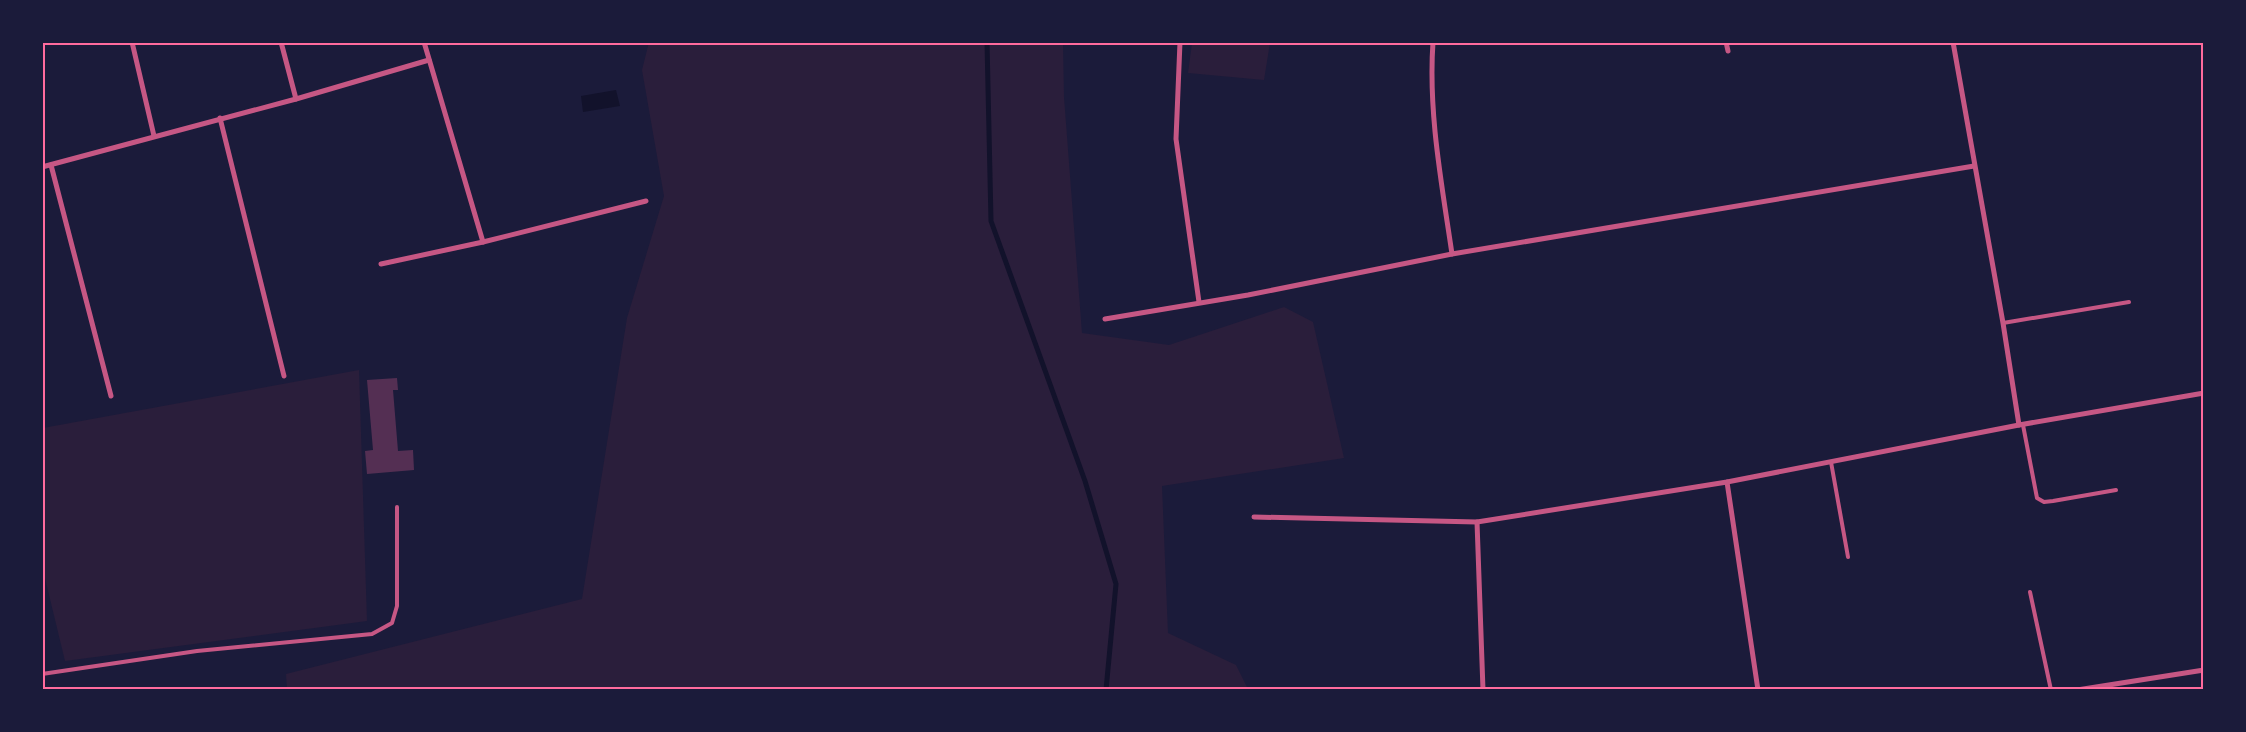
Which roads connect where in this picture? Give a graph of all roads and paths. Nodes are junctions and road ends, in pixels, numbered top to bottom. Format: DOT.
graph roads {
  1 [pos="132,42"];
  2 [pos="281,42"];
  3 [pos="424,42"];
  4 [pos="1180,42"];
  5 [pos="1433,42"];
  6 [pos="1726,42"];
  7 [pos="1953,42"];
  8 [pos="1728,51"];
  9 [pos="429,60"];
  10 [pos="296,99"];
  11 [pos="220,118"];
  12 [pos="154,136"];
  13 [pos="51,165"];
  14 [pos="1974,166"];
  15 [pos="42,167"];
  16 [pos="646,201"];
  17 [pos="483,242"];
  18 [pos="1452,254"];
  19 [pos="381,264"];
  20 [pos="1198,302"];
  21 [pos="2129,302"];
  22 [pos="1105,319"];
  23 [pos="2003,323"];
  24 [pos="284,376"];
  25 [pos="2204,393"];
  26 [pos="111,396"];
  27 [pos="2021,425"];
  28 [pos="1831,462"];
  29 [pos="1727,482"];
  30 [pos="2116,490"];
  31 [pos="397,506"];
  32 [pos="1254,517"];
  33 [pos="1477,522"];
  34 [pos="1848,557"];
  35 [pos="2030,592"];
  36 [pos="2204,670"];
  37 [pos="42,674"];
  38 [pos="1483,690"];
  39 [pos="1758,690"];
  40 [pos="2051,690"];
  41 [pos="2077,690"];
  1 -- 12 [label="street"];
  2 -- 10 [label="street"];
  3 -- 9 [label="street"];
  4 -- 20 [label="street"];
  5 -- 18 [label="street"];
  6 -- 8 [label="street"];
  7 -- 14 [label="street"];
  9 -- 10 [label="street"];
  9 -- 17 [label="street"];
  10 -- 11 [label="street"];
  11 -- 12 [label="street"];
  11 -- 24 [label="street"];
  12 -- 13 [label="street"];
  13 -- 15 [label="street"];
  13 -- 26 [label="street"];
  14 -- 18 [label="street"];
  14 -- 23 [label="street"];
  16 -- 17 [label="street"];
  17 -- 19 [label="street"];
  18 -- 20 [label="street"];
  20 -- 22 [label="street"];
  21 -- 23 [label="lane"];
  23 -- 27 [label="street"];
  25 -- 27 [label="street"];
  27 -- 28 [label="street"];
  27 -- 30 [label="lane"];
  28 -- 29 [label="street"];
  28 -- 34 [label="lane"];
  29 -- 33 [label="street"];
  29 -- 39 [label="street"];
  31 -- 37 [label="lane"];
  32 -- 33 [label="street"];
  33 -- 38 [label="street"];
  35 -- 40 [label="lane"];
  36 -- 41 [label="street"];
}
